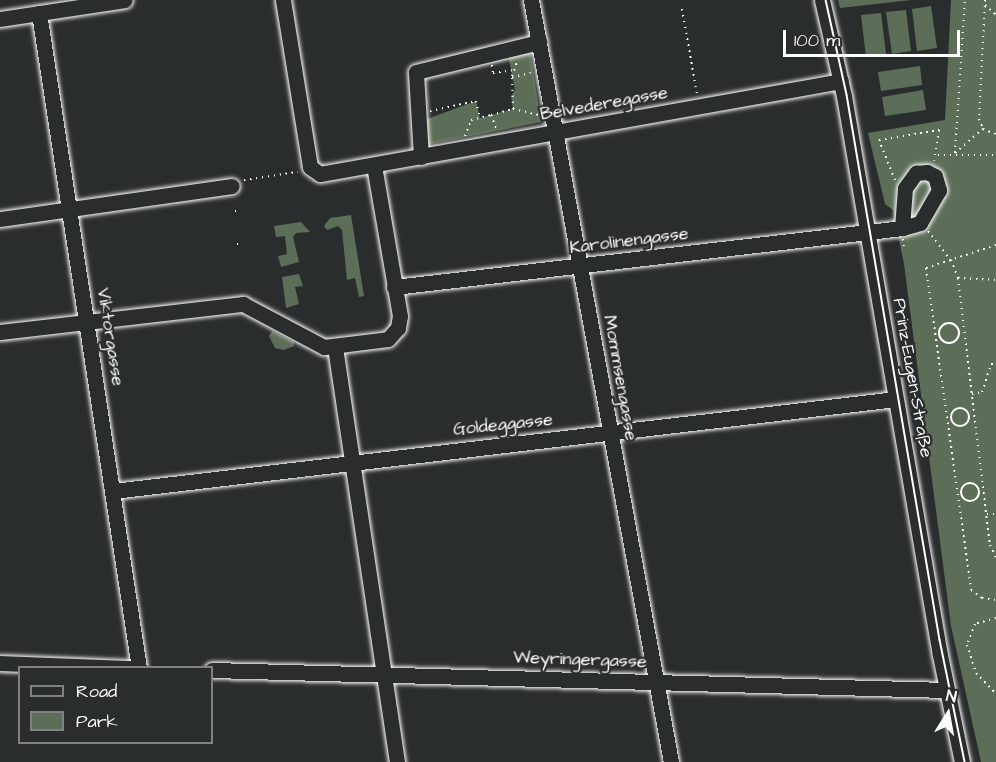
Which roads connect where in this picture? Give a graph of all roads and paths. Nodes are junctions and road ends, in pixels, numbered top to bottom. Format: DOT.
graph roads {
  1 [pos="125,0"];
  2 [pos="283,0"];
  3 [pos="531,0"];
  4 [pos="822,0"];
  5 [pos="965,0"];
  6 [pos="985,0"];
  7 [pos="985,5"];
  8 [pos="682,9"];
  9 [pos="39,13"];
  10 [pos="996,15"];
  11 [pos="0,19"];
  12 [pos="539,42"];
  13 [pos="490,54"];
  14 [pos="514,70"];
  15 [pos="534,73"];
  16 [pos="841,81"];
  17 [pos="698,97"];
  18 [pos="513,109"];
  19 [pos="419,114"];
  20 [pos="491,115"];
  21 [pos="543,117"];
  22 [pos="480,118"];
  23 [pos="983,129"];
  24 [pos="498,133"];
  25 [pos="556,133"];
  26 [pos="996,134"];
  27 [pos="464,139"];
  28 [pos="955,153"];
  29 [pos="996,155"];
  30 [pos="421,157"];
  31 [pos="310,166"];
  32 [pos="374,166"];
  33 [pos="232,186"];
  34 [pos="903,199"];
  35 [pos="71,208"];
  36 [pos="0,219"];
  37 [pos="902,228"];
  38 [pos="868,233"];
  39 [pos="933,235"];
  40 [pos="996,245"];
  41 [pos="951,260"];
  42 [pos="580,266"];
  43 [pos="958,278"];
  44 [pos="996,280"];
  45 [pos="394,287"];
  46 [pos="88,322"];
  47 [pos="964,329"];
  48 [pos="959,330"];
  49 [pos="0,332"];
  50 [pos="937,334"];
  51 [pos="335,347"];
  52 [pos="996,364"];
  53 [pos="972,394"];
  54 [pos="896,399"];
  55 [pos="974,414"];
  56 [pos="970,415"];
  57 [pos="948,417"];
  58 [pos="610,433"];
  59 [pos="353,462"];
  60 [pos="984,489"];
  61 [pos="979,490"];
  62 [pos="113,491"];
  63 [pos="959,493"];
  64 [pos="987,514"];
  65 [pos="996,514"];
  66 [pos="996,557"];
  67 [pos="996,600"];
  68 [pos="996,618"];
  69 [pos="0,663"];
  70 [pos="80,666"];
  71 [pos="139,666"];
  72 [pos="213,670"];
  73 [pos="385,674"];
  74 [pos="658,682"];
  75 [pos="946,690"];
  76 [pos="996,694"];
  77 [pos="397,762"];
  78 [pos="672,762"];
  79 [pos="962,762"];
  1 -- 9 [label="street"];
  2 -- 31 [label="street"];
  3 -- 12 [label="street, Mommsengasse"];
  4 -- 16 [label="street, Prinz-Eugen-Straße"];
  5 -- 28 [label="path"];
  6 -- 7 [label="path"];
  7 -- 10 [label="path"];
  7 -- 23 [label="path"];
  8 -- 17 [label="path"];
  9 -- 11 [label="street"];
  9 -- 35 [label="street, Viktorgasse"];
  12 -- 13 [label="street"];
  12 -- 25 [label="street, Mommsengasse"];
  13 -- 14 [label="path"];
  13 -- 19 [label="street"];
  15 -- 18 [label="path"];
  16 -- 25 [label="street, Belvederegasse"];
  16 -- 38 [label="street, Prinz-Eugen-Straße"];
  18 -- 20 [label="path"];
  18 -- 21 [label="path"];
  19 -- 22 [label="path"];
  19 -- 30 [label="street"];
  20 -- 22 [label="path"];
  20 -- 24 [label="path"];
  22 -- 27 [label="path"];
  23 -- 26 [label="path"];
  23 -- 28 [label="path"];
  25 -- 30 [label="street, Belvederegasse"];
  25 -- 42 [label="street, Mommsengasse"];
  28 -- 29 [label="path"];
  28 -- 34 [label="path"];
  30 -- 32 [label="street, Belvederegasse"];
  31 -- 32 [label="street, Belvederegasse"];
  31 -- 33 [label="path"];
  32 -- 45 [label="street"];
  33 -- 35 [label="street"];
  34 -- 37 [label="street"];
  34 -- 37 [label="street"];
  35 -- 36 [label="street"];
  35 -- 46 [label="street, Viktorgasse"];
  37 -- 38 [label="street, Karolinengasse"];
  38 -- 42 [label="street, Karolinengasse"];
  38 -- 54 [label="street, Prinz-Eugen-Straße"];
  39 -- 41 [label="path"];
  40 -- 41 [label="path"];
  41 -- 43 [label="path"];
  41 -- 50 [label="path"];
  42 -- 45 [label="street, Karolinengasse"];
  42 -- 58 [label="street, Mommsengasse"];
  43 -- 44 [label="path"];
  43 -- 47 [label="path"];
  45 -- 51 [label="street"];
  46 -- 49 [label="street"];
  46 -- 51 [label="street"];
  46 -- 62 [label="street, Viktorgasse"];
  47 -- 48 [label="path"];
  47 -- 53 [label="path"];
  48 -- 50 [label="path"];
  48 -- 50 [label="path"];
  50 -- 57 [label="path"];
  51 -- 59 [label="street"];
  52 -- 53 [label="path"];
  53 -- 55 [label="path"];
  54 -- 58 [label="street, Goldeggasse"];
  54 -- 75 [label="street, Prinz-Eugen-Straße"];
  55 -- 56 [label="path"];
  55 -- 60 [label="path"];
  56 -- 57 [label="path"];
  56 -- 57 [label="path"];
  57 -- 63 [label="path"];
  58 -- 59 [label="street, Goldeggasse"];
  58 -- 74 [label="street, Mommsengasse"];
  59 -- 62 [label="street, Goldeggasse"];
  59 -- 73 [label="street"];
  60 -- 61 [label="path"];
  60 -- 64 [label="path"];
  61 -- 63 [label="path"];
  61 -- 63 [label="path"];
  62 -- 71 [label="street, Viktorgasse"];
  63 -- 67 [label="path"];
  64 -- 65 [label="path"];
  64 -- 66 [label="path"];
  68 -- 76 [label="path"];
  69 -- 70 [label="street"];
  72 -- 73 [label="street, Weyringergasse"];
  73 -- 74 [label="street, Weyringergasse"];
  73 -- 77 [label="street"];
  74 -- 75 [label="street, Weyringergasse"];
  74 -- 78 [label="street, Mommsengasse"];
  75 -- 79 [label="street, Prinz-Eugen-Straße"];
}
